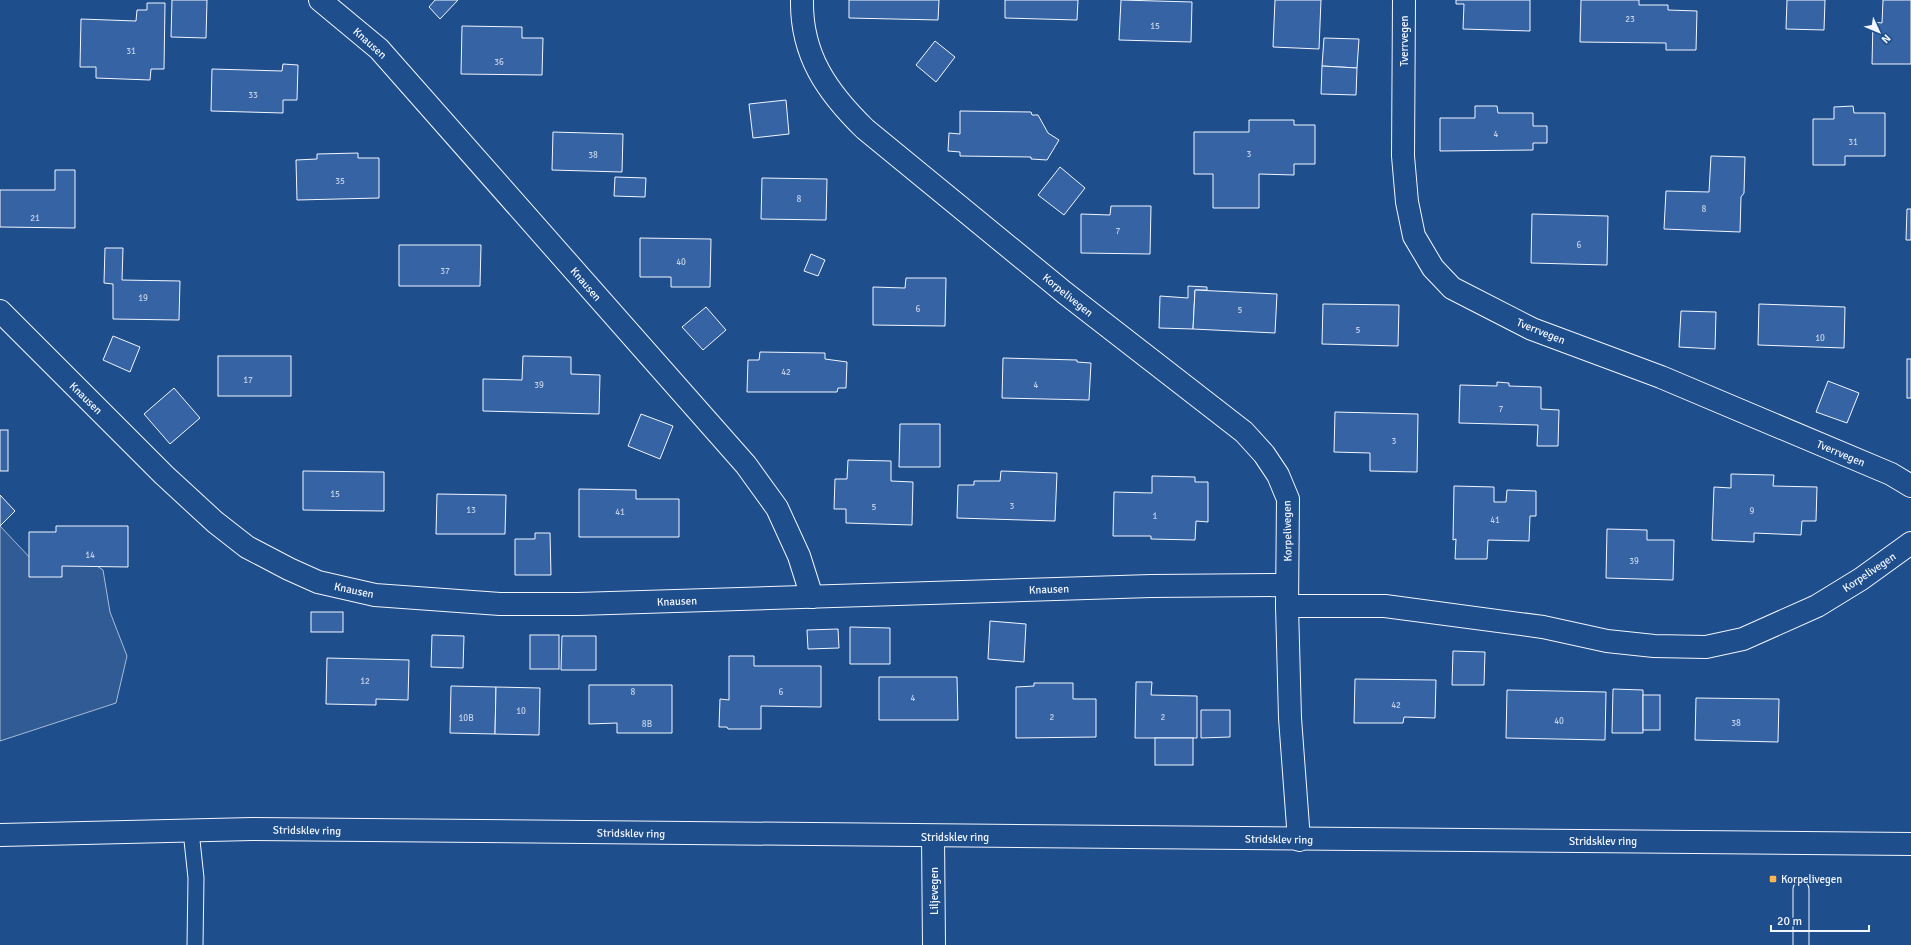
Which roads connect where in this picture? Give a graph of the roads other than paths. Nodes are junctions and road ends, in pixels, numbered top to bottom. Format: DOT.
graph roads {
  1 [pos="320,0"];
  2 [pos="802,0"];
  3 [pos="1404,0"];
  4 [pos="0,311"];
  5 [pos="1911,486"];
  6 [pos="1911,543"];
  7 [pos="812,596"];
  8 [pos="1287,596"];
  9 [pos="190,831"];
  10 [pos="0,835"];
  11 [pos="933,836"];
  12 [pos="1300,840"];
  13 [pos="1911,844"];
  14 [pos="1801,889"];
  15 [pos="195,945"];
  16 [pos="934,945"];
  17 [pos="1801,945"];
  1 -- 7 [label="street, Knausen"];
  2 -- 8 [label="street, Korpelivegen"];
  3 -- 5 [label="street, Tverrvegen"];
  4 -- 7 [label="street, Knausen"];
  6 -- 8 [label="street, Korpelivegen"];
  7 -- 8 [label="street, Knausen"];
  8 -- 12 [label="street, Korpelivegen"];
  9 -- 10 [label="street, Stridsklev ring"];
  9 -- 11 [label="street, Stridsklev ring"];
  9 -- 15 [label="lane"];
  11 -- 12 [label="street, Stridsklev ring"];
  11 -- 16 [label="street, Liljevegen"];
  12 -- 13 [label="street, Stridsklev ring"];
  14 -- 17 [label="lane"];
}
